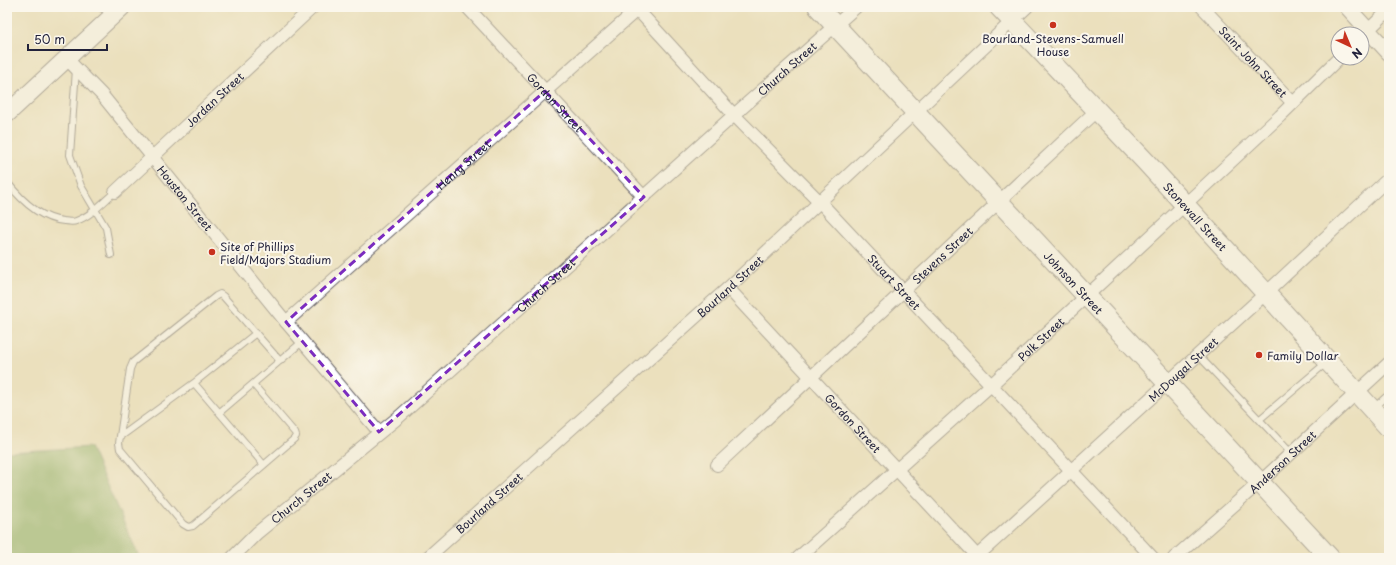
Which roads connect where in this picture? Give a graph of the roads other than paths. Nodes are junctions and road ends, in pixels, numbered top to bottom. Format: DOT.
graph roads {
  1 [pos="313,7"];
  2 [pos="467,7"];
  3 [pos="818,7"];
  4 [pos="856,7"];
  5 [pos="999,7"];
  6 [pos="1027,7"];
  7 [pos="1202,7"];
  8 [pos="1347,7"];
  9 [pos="637,8"];
  10 [pos="111,10"];
  11 [pos="1389,10"];
  12 [pos="1012,21"];
  13 [pos="835,26"];
  14 [pos="1360,26"];
  15 [pos="1370,28"];
  16 [pos="1370,37"];
  17 [pos="1389,53"];
  18 [pos="71,63"];
  19 [pos="1331,66"];
  20 [pos="545,91"];
  21 [pos="1293,103"];
  22 [pos="1096,111"];
  23 [pos="915,112"];
  24 [pos="7,114"];
  25 [pos="734,115"];
  26 [pos="1280,116"];
  27 [pos="152,157"];
  28 [pos="1389,178"];
  29 [pos="7,182"];
  30 [pos="115,192"];
  31 [pos="644,197"];
  32 [pos="820,202"];
  33 [pos="999,202"];
  34 [pos="1184,205"];
  35 [pos="95,210"];
  36 [pos="110,255"];
  37 [pos="728,288"];
  38 [pos="904,291"];
  39 [pos="1265,294"];
  40 [pos="1086,296"];
  41 [pos="286,322"];
  42 [pos="256,333"];
  43 [pos="302,342"];
  44 [pos="1198,355"];
  45 [pos="280,361"];
  46 [pos="1328,362"];
  47 [pos="1389,363"];
  48 [pos="811,377"];
  49 [pos="194,383"];
  50 [pos="1167,383"];
  51 [pos="253,384"];
  52 [pos="991,385"];
  53 [pos="1357,394"];
  54 [pos="1389,399"];
  55 [pos="1372,410"];
  56 [pos="220,412"];
  57 [pos="1260,419"];
  58 [pos="1389,428"];
  59 [pos="379,432"];
  60 [pos="120,437"];
  61 [pos="1291,453"];
  62 [pos="264,465"];
  63 [pos="718,465"];
  64 [pos="897,469"];
  65 [pos="1071,471"];
  66 [pos="1260,482"];
  67 [pos="812,554"];
  68 [pos="978,557"];
  69 [pos="232,558"];
  70 [pos="427,558"];
  71 [pos="798,558"];
  72 [pos="1153,558"];
  73 [pos="1174,558"];
  74 [pos="1330,558"];
  1 -- 27 [label="street, Jordan Street"];
  2 -- 20 [label="street, Gordon Street"];
  3 -- 13 [label="main road, Johnson Street"];
  4 -- 13 [label="street, Church Street"];
  5 -- 12 [label="main road, Stonewall Street"];
  6 -- 12 [label="street, Bourland Street"];
  7 -- 21 [label="street, Saint John Street"];
  8 -- 14 [label="street"];
  9 -- 20 [label="street, Henry Street"];
  9 -- 25 [label="street, Stuart Street"];
  10 -- 18 [label="main road"];
  11 -- 15 [label="street"];
  12 -- 22 [label="main road, Stonewall Street"];
  12 -- 23 [label="street, Bourland Street"];
  13 -- 23 [label="main road, Johnson Street"];
  13 -- 25 [label="street, Church Street"];
  16 -- 17 [label="street"];
  18 -- 24 [label="main road"];
  18 -- 27 [label="street, Houston Street"];
  18 -- 35 [label="lane"];
  19 -- 21 [label="street"];
  20 -- 31 [label="street, Gordon Street"];
  20 -- 41 [label="street, Henry Street"];
  21 -- 26 [label="street, Saint John Street"];
  22 -- 33 [label="street, Stevens Street"];
  22 -- 34 [label="main road, Stonewall Street"];
  23 -- 32 [label="street, Bourland Street"];
  23 -- 33 [label="main road, Johnson Street"];
  25 -- 31 [label="street, Church Street"];
  25 -- 32 [label="street, Stuart Street"];
  26 -- 34 [label="street, Polk Street"];
  27 -- 30 [label="street, Jordan Street"];
  27 -- 41 [label="street, Houston Street"];
  28 -- 39 [label="street, McDougal Street"];
  29 -- 35 [label="lane"];
  30 -- 35 [label="lane"];
  31 -- 59 [label="street, Church Street"];
  32 -- 37 [label="street, Bourland Street"];
  32 -- 38 [label="street, Stuart Street"];
  33 -- 38 [label="street, Stevens Street"];
  33 -- 40 [label="main road, Johnson Street"];
  34 -- 39 [label="main road, Stonewall Street"];
  34 -- 40 [label="street, Polk Street"];
  35 -- 36 [label="lane"];
  37 -- 48 [label="street, Gordon Street"];
  37 -- 70 [label="street, Bourland Street"];
  38 -- 48 [label="street, Stevens Street"];
  38 -- 52 [label="street, Stuart Street"];
  39 -- 44 [label="street, McDougal Street"];
  39 -- 46 [label="main road, Stonewall Street"];
  40 -- 50 [label="main road, Johnson Street"];
  40 -- 52 [label="street, Polk Street"];
  41 -- 43 [label="street, Houston Street"];
  42 -- 45 [label="lane"];
  42 -- 49 [label="lane"];
  42 -- 60 [label="lane"];
  43 -- 45 [label="lane"];
  43 -- 59 [label="street, Houston Street"];
  44 -- 50 [label="street, McDougal Street"];
  44 -- 57 [label="lane"];
  45 -- 51 [label="lane"];
  46 -- 53 [label="main road, Stonewall Street"];
  46 -- 57 [label="lane"];
  47 -- 53 [label="street, Anderson Street"];
  48 -- 63 [label="street, Stevens Street"];
  48 -- 64 [label="street, Gordon Street"];
  49 -- 56 [label="lane"];
  49 -- 60 [label="lane"];
  50 -- 65 [label="street, McDougal Street"];
  50 -- 66 [label="main road, Johnson Street"];
  51 -- 56 [label="lane"];
  51 -- 62 [label="lane"];
  52 -- 64 [label="street, Polk Street"];
  52 -- 65 [label="street, Stuart Street"];
  53 -- 55 [label="main road, Stonewall Street"];
  53 -- 61 [label="street, Anderson Street"];
  54 -- 55 [label="lane"];
  55 -- 58 [label="main road, Stonewall Street"];
  56 -- 62 [label="lane"];
  57 -- 61 [label="lane"];
  59 -- 69 [label="street, Church Street"];
  60 -- 62 [label="lane"];
  61 -- 66 [label="street, Anderson Street"];
  64 -- 67 [label="street, Polk Street"];
  64 -- 68 [label="street, Gordon Street"];
  65 -- 68 [label="street, McDougal Street"];
  65 -- 72 [label="street, Stuart Street"];
  66 -- 73 [label="street, Anderson Street"];
  66 -- 74 [label="main road, Johnson Street"];
  67 -- 71 [label="street, Polk Street"];
}
